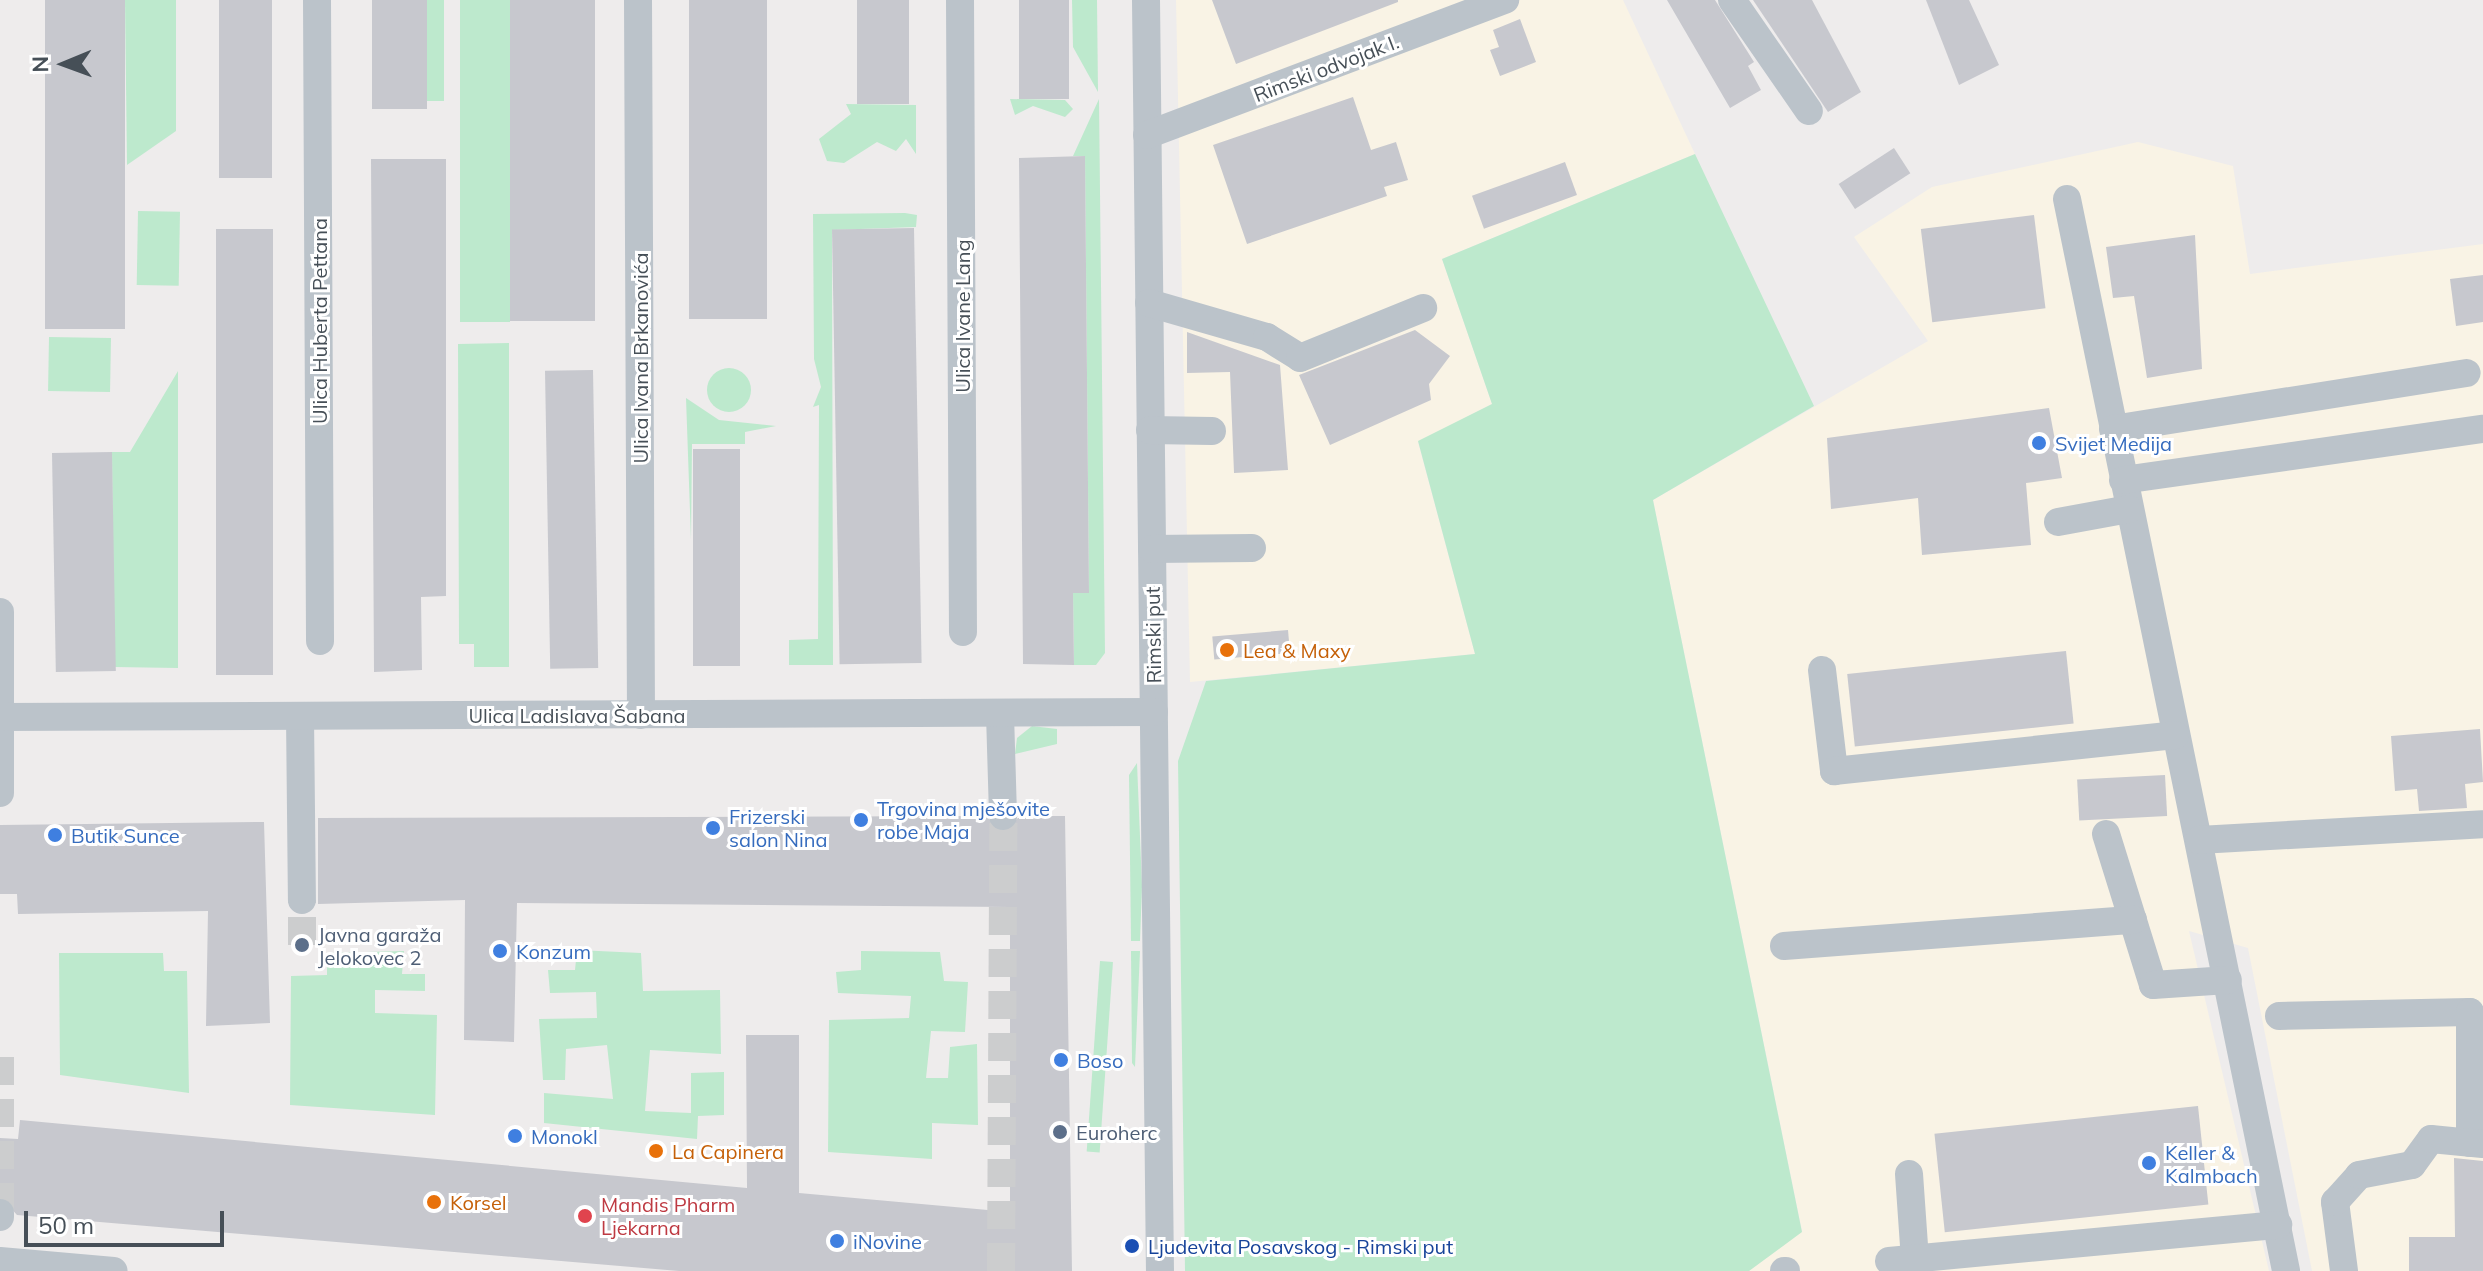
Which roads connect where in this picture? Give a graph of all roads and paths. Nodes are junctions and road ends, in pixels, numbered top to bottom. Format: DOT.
graph roads {
  1 [pos="317,0"];
  2 [pos="638,0"];
  3 [pos="960,0"];
  4 [pos="1146,0"];
  5 [pos="1505,0"];
  6 [pos="1732,0"];
  7 [pos="1809,111"];
  8 [pos="1147,135"];
  9 [pos="2067,199"];
  10 [pos="1149,303"];
  11 [pos="1423,308"];
  12 [pos="2467,373"];
  13 [pos="2113,429"];
  14 [pos="2483,429"];
  15 [pos="1150,430"];
  16 [pos="1212,431"];
  17 [pos="2123,480"];
  18 [pos="2129,509"];
  19 [pos="2058,522"];
  20 [pos="1252,548"];
  21 [pos="1152,549"];
  22 [pos="0,612"];
  23 [pos="963,632"];
  24 [pos="320,641"];
  25 [pos="1822,670"];
  26 [pos="1154,712"];
  27 [pos="1000,714"];
  28 [pos="641,715"];
  29 [pos="300,716"];
  30 [pos="0,717"];
  31 [pos="2175,735"];
  32 [pos="0,793"];
  33 [pos="1003,816"];
  34 [pos="2483,824"];
  35 [pos="2106,834"];
  36 [pos="2199,840"];
  37 [pos="302,900"];
  38 [pos="2133,920"];
  39 [pos="1784,946"];
  40 [pos="2228,980"];
  41 [pos="2476,1012"];
  42 [pos="2279,1016"];
  43 [pos="2477,1143"];
  44 [pos="1909,1174"];
  45 [pos="2278,1225"];
  46 [pos="2056,1260"];
  47 [pos="0,1261"];
  48 [pos="114,1271"];
  49 [pos="1160,1271"];
  50 [pos="2286,1271"];
  51 [pos="2344,1271"];
  1 -- 24 [label="street, Ulica Huberta Pettana"];
  2 -- 28 [label="street, Ulica Ivana Brkanovića"];
  3 -- 23 [label="street, Ulica Ivane Lang"];
  4 -- 8 [label="street, Rimski put"];
  5 -- 8 [label="street, Rimski odvojak I."];
  6 -- 7 [label="street"];
  8 -- 10 [label="street, Rimski put"];
  9 -- 13 [label="street"];
  10 -- 11 [label="street"];
  10 -- 15 [label="street, Rimski put"];
  12 -- 13 [label="street"];
  13 -- 17 [label="street"];
  14 -- 17 [label="street"];
  15 -- 16 [label="street"];
  15 -- 21 [label="street, Rimski put"];
  17 -- 18 [label="street"];
  18 -- 19 [label="street"];
  18 -- 31 [label="street"];
  20 -- 21 [label="street"];
  21 -- 26 [label="street, Rimski put"];
  22 -- 30 [label="street"];
  25 -- 31 [label="street"];
  26 -- 27 [label="street, Ulica Ladislava Šabana"];
  26 -- 49 [label="street, Rimski put"];
  27 -- 28 [label="street, Ulica Ladislava Šabana"];
  27 -- 33 [label="street"];
  28 -- 29 [label="street, Ulica Ladislava Šabana"];
  29 -- 30 [label="street, Ulica Ladislava Šabana"];
  29 -- 37 [label="street"];
  30 -- 32 [label="street"];
  31 -- 36 [label="street"];
  34 -- 36 [label="street"];
  35 -- 38 [label="street"];
  36 -- 40 [label="street"];
  38 -- 39 [label="street"];
  38 -- 40 [label="street"];
  40 -- 45 [label="street"];
  41 -- 42 [label="street"];
  41 -- 43 [label="street"];
  43 -- 51 [label="street"];
  44 -- 46 [label="street"];
  45 -- 46 [label="street"];
  45 -- 50 [label="street"];
  47 -- 48 [label="street"];
}
